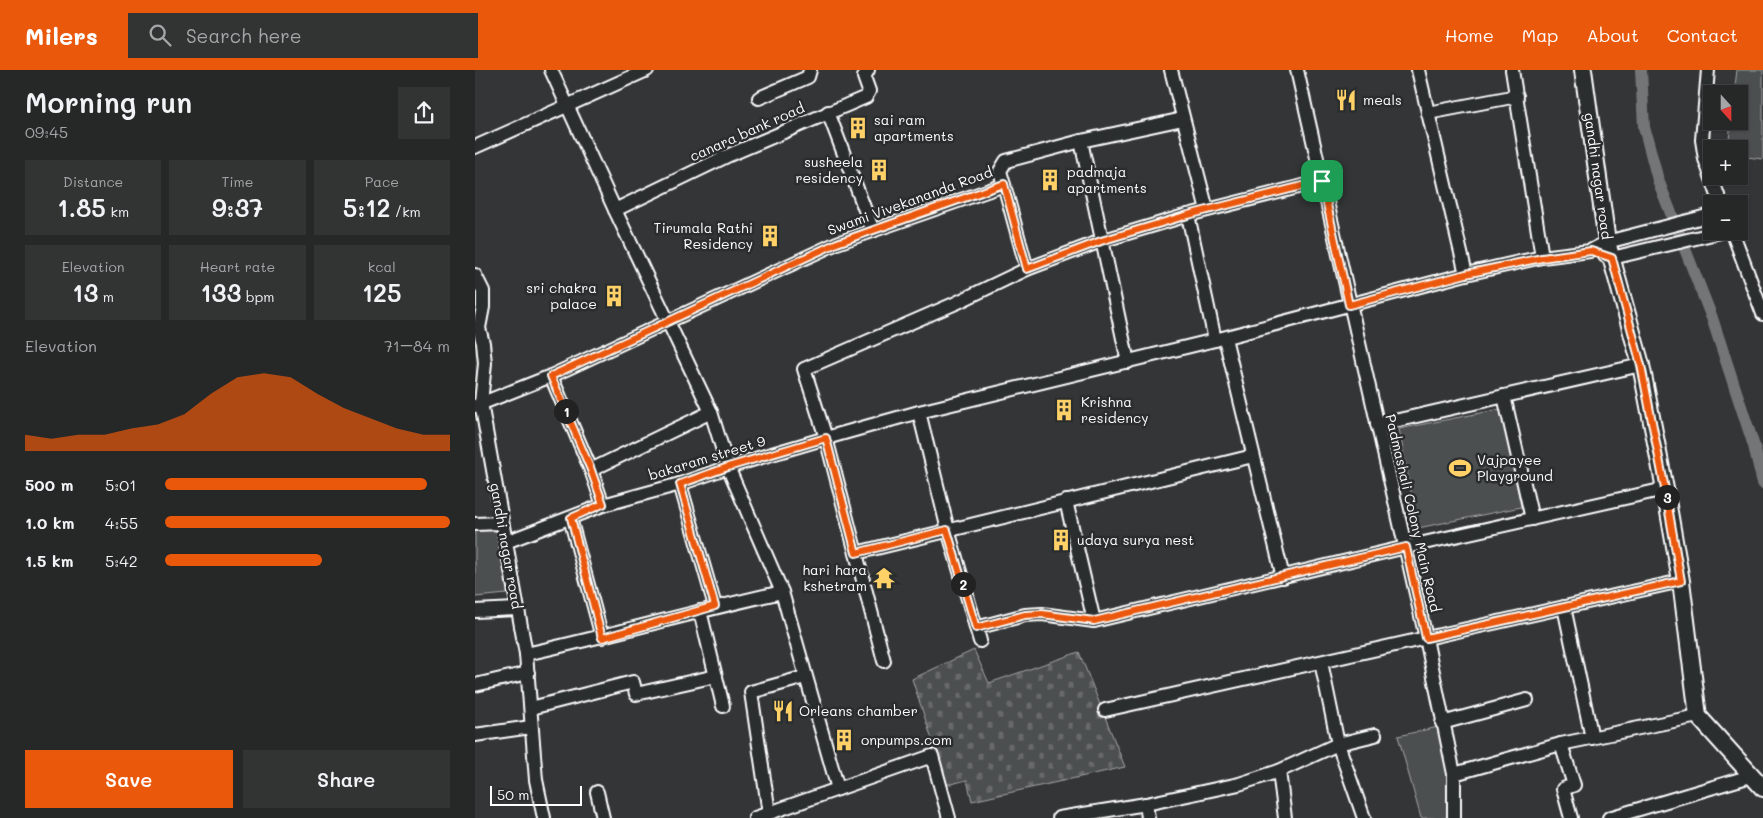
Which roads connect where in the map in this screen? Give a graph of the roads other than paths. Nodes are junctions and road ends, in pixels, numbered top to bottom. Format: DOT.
graph roads {
  1 [pos="551,70"];
  2 [pos="647,70"];
  3 [pos="810,70"];
  4 [pos="868,70"];
  5 [pos="1171,70"];
  6 [pos="1297,70"];
  7 [pos="1418,70"];
  8 [pos="1512,70"];
  9 [pos="1583,70"];
  10 [pos="1708,70"];
  11 [pos="1517,96"];
  12 [pos="759,98"];
  13 [pos="567,106"];
  14 [pos="828,112"];
  15 [pos="1429,113"];
  16 [pos="1183,119"];
  17 [pos="1081,142"];
  18 [pos="475,147"];
  19 [pos="1322,181"];
  20 [pos="1004,184"];
  21 [pos="1718,195"];
  22 [pos="615,210"];
  23 [pos="1207,210"];
  24 [pos="1188,215"];
  25 [pos="1703,218"];
  26 [pos="873,232"];
  27 [pos="1703,235"];
  28 [pos="1735,240"];
  29 [pos="1101,241"];
  30 [pos="1616,248"];
  31 [pos="1542,258"];
  32 [pos="1027,269"];
  33 [pos="1466,274"];
  34 [pos="476,282"];
  35 [pos="1349,305"];
  36 [pos="1763,314"];
  37 [pos="667,321"];
  38 [pos="1220,339"];
  39 [pos="1128,362"];
  40 [pos="1641,365"];
  41 [pos="551,376"];
  42 [pos="1504,396"];
  43 [pos="478,405"];
  44 [pos="711,412"];
  45 [pos="919,412"];
  46 [pos="1377,425"];
  47 [pos="826,438"];
  48 [pos="1253,456"];
  49 [pos="728,467"];
  50 [pos="591,470"];
  51 [pos="680,484"];
  52 [pos="1665,489"];
  53 [pos="1065,502"];
  54 [pos="603,504"];
  55 [pos="571,518"];
  56 [pos="1531,519"];
  57 [pos="502,523"];
  58 [pos="475,524"];
  59 [pos="947,530"];
  60 [pos="506,542"];
  61 [pos="1406,547"];
  62 [pos="856,553"];
  63 [pos="1283,577"];
  64 [pos="1681,581"];
  65 [pos="782,592"];
  66 [pos="715,606"];
  67 [pos="1564,608"];
  68 [pos="517,609"];
  69 [pos="475,611"];
  70 [pos="700,611"];
  71 [pos="1094,621"];
  72 [pos="976,628"];
  73 [pos="602,638"];
  74 [pos="1426,638"];
  75 [pos="980,641"];
  76 [pos="526,654"];
  77 [pos="884,661"];
  78 [pos="1321,662"];
  79 [pos="528,673"];
  80 [pos="716,676"];
  81 [pos="805,677"];
  82 [pos="475,685"];
  83 [pos="1527,700"];
  84 [pos="723,706"];
  85 [pos="531,708"];
  86 [pos="1105,710"];
  87 [pos="1697,716"];
  88 [pos="1442,723"];
  89 [pos="531,727"];
  90 [pos="475,735"];
  91 [pos="1375,735"];
  92 [pos="1592,738"];
  93 [pos="1338,744"];
  94 [pos="1561,744"];
  95 [pos="1279,771"];
  96 [pos="1454,774"];
  97 [pos="1751,776"];
  98 [pos="1763,788"];
  99 [pos="838,789"];
  100 [pos="597,792"];
  101 [pos="1147,804"];
  102 [pos="769,813"];
  103 [pos="544,818"];
  104 [pos="603,818"];
  105 [pos="755,818"];
  106 [pos="949,818"];
  107 [pos="1059,818"];
  108 [pos="1148,818"];
  109 [pos="1285,818"];
  110 [pos="1363,818"];
  111 [pos="1454,818"];
  112 [pos="1571,818"];
  113 [pos="1609,818"];
  1 -- 13 [label="street"];
  2 -- 13 [label="street"];
  3 -- 12 [label="street"];
  4 -- 14 [label="street, canara bank road"];
  5 -- 16 [label="street"];
  6 -- 19 [label="street"];
  7 -- 15 [label="street"];
  8 -- 11 [label="street"];
  9 -- 30 [label="main road, gandhi nagar road"];
  10 -- 21 [label="street"];
  11 -- 15 [label="street"];
  11 -- 31 [label="street"];
  13 -- 18 [label="street"];
  13 -- 22 [label="street"];
  14 -- 22 [label="street, canara bank road"];
  14 -- 26 [label="street"];
  15 -- 33 [label="street"];
  16 -- 17 [label="street, Swami Vivekananda Road"];
  16 -- 23 [label="street"];
  17 -- 20 [label="street, Swami Vivekananda Road"];
  17 -- 29 [label="street"];
  19 -- 23 [label="street"];
  19 -- 35 [label="street"];
  20 -- 26 [label="street, Swami Vivekananda Road"];
  20 -- 32 [label="street"];
  22 -- 37 [label="street"];
  23 -- 24 [label="street"];
  24 -- 29 [label="street"];
  24 -- 38 [label="street"];
  25 -- 30 [label="street"];
  26 -- 37 [label="street, Swami Vivekananda Road"];
  27 -- 30 [label="street"];
  28 -- 36 [label="street"];
  29 -- 32 [label="street"];
  29 -- 39 [label="street"];
  30 -- 31 [label="street, bakaram street 9"];
  30 -- 40 [label="main road, gandhi nagar road"];
  31 -- 33 [label="street, bakaram street 9"];
  32 -- 47 [label="street"];
  33 -- 35 [label="street, bakaram street 9"];
  34 -- 43 [label="street, gandhi nagar road"];
  35 -- 38 [label="street, bakaram street 9"];
  35 -- 46 [label="street, Padmashali Colony Main Road"];
  37 -- 41 [label="street, Swami Vivekananda Road"];
  37 -- 44 [label="street"];
  38 -- 39 [label="street, bakaram street 9"];
  38 -- 48 [label="street"];
  39 -- 45 [label="street, bakaram street 9"];
  40 -- 42 [label="street"];
  40 -- 52 [label="main road, gandhi nagar road"];
  41 -- 43 [label="street, Swami Vivekananda Road"];
  41 -- 50 [label="street"];
  42 -- 46 [label="street"];
  42 -- 56 [label="street"];
  43 -- 57 [label="street, gandhi nagar road"];
  44 -- 49 [label="street"];
  44 -- 50 [label="street"];
  45 -- 47 [label="street, bakaram street 9"];
  45 -- 59 [label="street"];
  46 -- 61 [label="street, Padmashali Colony Main Road"];
  47 -- 49 [label="street, bakaram street 9"];
  47 -- 62 [label="street"];
  48 -- 53 [label="street"];
  48 -- 63 [label="street"];
  49 -- 51 [label="street, bakaram street 9"];
  49 -- 65 [label="street"];
  50 -- 54 [label="street"];
  51 -- 54 [label="street, bakaram street 9"];
  51 -- 66 [label="street"];
  52 -- 56 [label="street"];
  52 -- 64 [label="main road, gandhi nagar road"];
  53 -- 59 [label="street"];
  53 -- 71 [label="street"];
  54 -- 55 [label="street, bakaram street 9"];
  55 -- 60 [label="street, bakaram street 9"];
  55 -- 73 [label="street"];
  56 -- 61 [label="street"];
  57 -- 58 [label="street"];
  57 -- 60 [label="street, gandhi nagar road"];
  59 -- 62 [label="street"];
  59 -- 72 [label="street"];
  60 -- 68 [label="street, gandhi nagar road"];
  61 -- 63 [label="street"];
  61 -- 74 [label="street, Padmashali Colony Main Road"];
  62 -- 77 [label="street"];
  63 -- 71 [label="street"];
  64 -- 67 [label="street"];
  64 -- 87 [label="main road, gandhi nagar road"];
  65 -- 66 [label="street"];
  65 -- 81 [label="street"];
  66 -- 70 [label="street"];
  67 -- 74 [label="street"];
  67 -- 92 [label="street"];
  68 -- 69 [label="street"];
  68 -- 76 [label="street, gandhi nagar road"];
  70 -- 73 [label="street"];
  70 -- 80 [label="street"];
  71 -- 72 [label="street"];
  72 -- 75 [label="street"];
  73 -- 76 [label="street"];
  74 -- 78 [label="street"];
  74 -- 88 [label="street, Padmashali Colony Main Road"];
  76 -- 79 [label="street, gandhi nagar road"];
  78 -- 86 [label="street"];
  78 -- 93 [label="street"];
  79 -- 82 [label="street"];
  79 -- 85 [label="street, gandhi nagar road"];
  80 -- 84 [label="street"];
  80 -- 85 [label="street"];
  81 -- 99 [label="street"];
  81 -- 102 [label="street"];
  83 -- 88 [label="street"];
  85 -- 89 [label="street, gandhi nagar road"];
  87 -- 92 [label="street"];
  87 -- 97 [label="main road"];
  88 -- 96 [label="street, Padmashali Colony Main Road"];
  89 -- 90 [label="street"];
  89 -- 103 [label="street, gandhi nagar road"];
  91 -- 93 [label="street"];
  92 -- 94 [label="street"];
  93 -- 95 [label="street"];
  93 -- 110 [label="street"];
  94 -- 96 [label="street"];
  94 -- 112 [label="street"];
  95 -- 101 [label="street"];
  95 -- 109 [label="street"];
  96 -- 111 [label="street, Padmashali Colony Main Road"];
  97 -- 98 [label="main road"];
  97 -- 113 [label="street"];
  99 -- 102 [label="street"];
  99 -- 106 [label="street"];
  100 -- 104 [label="street"];
  101 -- 107 [label="street"];
  101 -- 108 [label="street"];
  102 -- 105 [label="street"];
}
